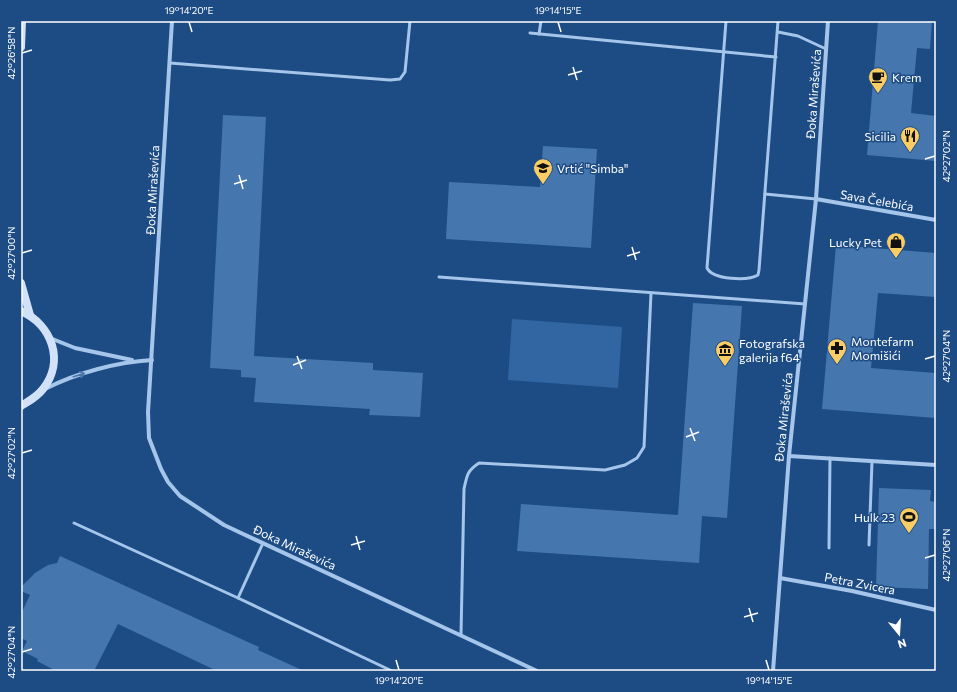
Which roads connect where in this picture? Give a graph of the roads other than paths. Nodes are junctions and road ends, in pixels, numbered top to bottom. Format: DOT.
graph roads {
  1 [pos="22,21"];
  2 [pos="172,21"];
  3 [pos="410,21"];
  4 [pos="541,21"];
  5 [pos="726,21"];
  6 [pos="778,21"];
  7 [pos="828,21"];
  8 [pos="778,32"];
  9 [pos="530,33"];
  10 [pos="539,34"];
  11 [pos="21,47"];
  12 [pos="826,49"];
  13 [pos="723,51"];
  14 [pos="776,57"];
  15 [pos="170,62"];
  16 [pos="765,194"];
  17 [pos="816,199"];
  18 [pos="936,220"];
  19 [pos="439,277"];
  20 [pos="21,283"];
  21 [pos="651,293"];
  22 [pos="805,304"];
  23 [pos="21,311"];
  24 [pos="30,315"];
  25 [pos="50,338"];
  26 [pos="152,360"];
  27 [pos="134,361"];
  28 [pos="43,390"];
  29 [pos="21,406"];
  30 [pos="789,456"];
  31 [pos="830,458"];
  32 [pos="872,461"];
  33 [pos="936,465"];
  34 [pos="74,524"];
  35 [pos="263,543"];
  36 [pos="869,545"];
  37 [pos="829,548"];
  38 [pos="780,578"];
  39 [pos="238,598"];
  40 [pos="936,610"];
  41 [pos="461,635"];
  42 [pos="392,671"];
  43 [pos="537,671"];
  44 [pos="773,671"];
  1 -- 11 [label="street"];
  2 -- 15 [label="street, Đoka Miraševića"];
  3 -- 15 [label="lane"];
  4 -- 10 [label="lane"];
  5 -- 13 [label="lane"];
  6 -- 8 [label="lane"];
  7 -- 12 [label="street, Đoka Miraševića"];
  8 -- 12 [label="lane"];
  8 -- 14 [label="lane"];
  9 -- 10 [label="lane"];
  10 -- 13 [label="lane"];
  12 -- 17 [label="street, Đoka Miraševića"];
  13 -- 14 [label="lane"];
  13 -- 16 [label="lane"];
  14 -- 16 [label="lane"];
  15 -- 26 [label="street, Đoka Miraševića"];
  16 -- 17 [label="lane"];
  17 -- 18 [label="street, Sava Čelebića"];
  17 -- 22 [label="street, Đoka Miraševića"];
  19 -- 21 [label="lane"];
  20 -- 24 [label="street"];
  21 -- 22 [label="lane"];
  21 -- 41 [label="lane"];
  22 -- 30 [label="street, Đoka Miraševića"];
  23 -- 24 [label="street"];
  24 -- 25 [label="street"];
  25 -- 27 [label="street"];
  25 -- 28 [label="street"];
  26 -- 27 [label="street"];
  26 -- 35 [label="street, Đoka Miraševića"];
  28 -- 27 [label="street, one-way"];
  28 -- 29 [label="street"];
  30 -- 31 [label="street"];
  30 -- 38 [label="street, Đoka Miraševića"];
  31 -- 32 [label="street"];
  31 -- 37 [label="lane"];
  32 -- 33 [label="street"];
  32 -- 36 [label="lane"];
  34 -- 39 [label="lane"];
  35 -- 39 [label="lane"];
  35 -- 41 [label="street, Đoka Miraševića"];
  38 -- 40 [label="street, Petra Zvicera"];
  38 -- 44 [label="street, Đoka Miraševića"];
  39 -- 42 [label="lane"];
  41 -- 43 [label="street, Đoka Miraševića"];
}
